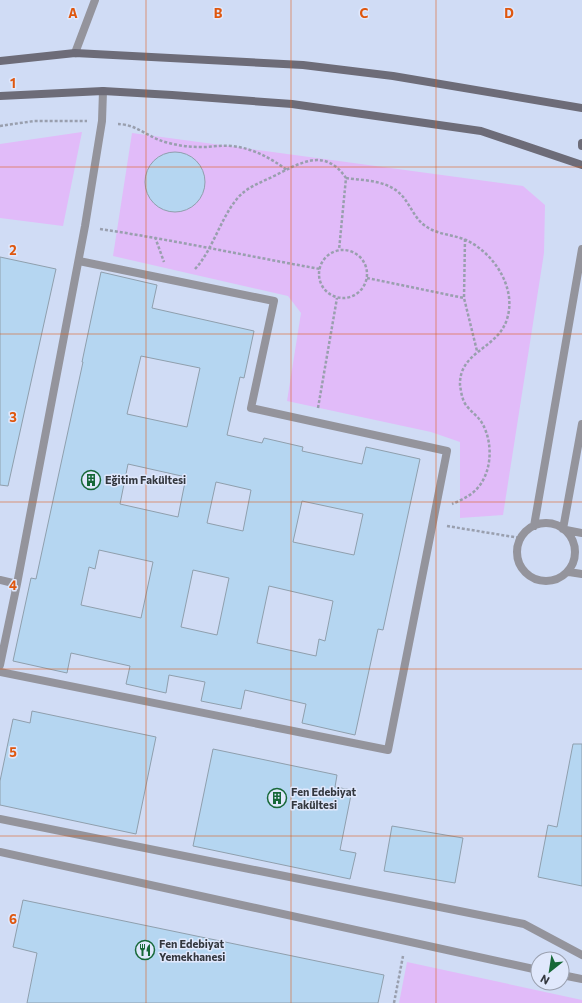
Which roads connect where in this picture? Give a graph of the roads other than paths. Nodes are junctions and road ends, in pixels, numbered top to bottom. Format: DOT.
graph roads {
  1 [pos="95,0"];
  2 [pos="75,53"];
  3 [pos="0,61"];
  4 [pos="103,91"];
  5 [pos="0,96"];
  6 [pos="582,108"];
  7 [pos="582,165"];
  8 [pos="582,248"];
  9 [pos="79,260"];
  10 [pos="582,424"];
  11 [pos="534,526"];
  12 [pos="564,529"];
  13 [pos="582,533"];
  14 [pos="569,572"];
  15 [pos="582,574"];
  16 [pos="0,580"];
  17 [pos="17,584"];
  18 [pos="0,665"];
  19 [pos="0,672"];
  20 [pos="0,819"];
  21 [pos="0,852"];
  22 [pos="582,955"];
  23 [pos="530,968"];
  24 [pos="570,977"];
  25 [pos="582,979"];
  1 -- 2 [label="street"];
  2 -- 3 [label="street"];
  2 -- 6 [label="street"];
  4 -- 5 [label="street"];
  4 -- 7 [label="street"];
  4 -- 9 [label="street"];
  8 -- 11 [label="street"];
  9 -- 17 [label="street"];
  9 -- 19 [label="street"];
  10 -- 12 [label="street"];
  11 -- 12 [label="street"];
  11 -- 14 [label="street"];
  12 -- 13 [label="street"];
  12 -- 14 [label="street"];
  14 -- 15 [label="street"];
  16 -- 17 [label="street"];
  17 -- 18 [label="street"];
  20 -- 22 [label="street"];
  21 -- 23 [label="street"];
  24 -- 25 [label="street"];
}
